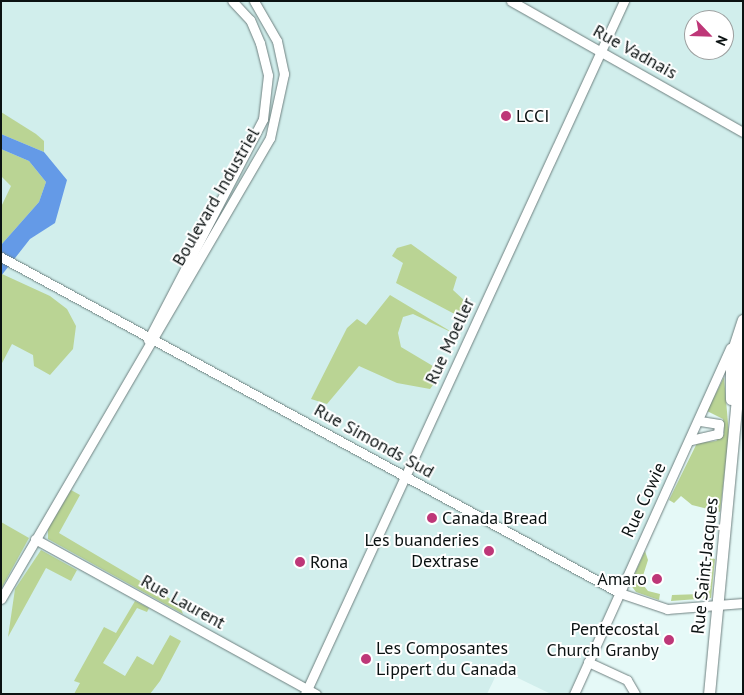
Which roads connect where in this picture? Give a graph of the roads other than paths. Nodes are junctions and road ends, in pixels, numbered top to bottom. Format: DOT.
graph roads {
  1 [pos="232,1"];
  2 [pos="254,1"];
  3 [pos="511,1"];
  4 [pos="624,1"];
  5 [pos="600,52"];
  6 [pos="743,132"];
  7 [pos="1,257"];
  8 [pos="743,320"];
  9 [pos="739,336"];
  10 [pos="150,340"];
  11 [pos="700,421"];
  12 [pos="691,440"];
  13 [pos="405,476"];
  14 [pos="35,539"];
  15 [pos="620,593"];
  16 [pos="1,599"];
  17 [pos="743,603"];
  18 [pos="718,605"];
  19 [pos="588,662"];
  20 [pos="310,692"];
  21 [pos="574,694"];
  22 [pos="635,694"];
  23 [pos="709,694"];
  1 -- 10 [label="street, Boulevard Industriel"];
  2 -- 10 [label="street, Boulevard Industriel"];
  3 -- 5 [label="street, Rue Vadnais"];
  4 -- 5 [label="street, Rue Moeller"];
  5 -- 6 [label="street, Rue Vadnais"];
  5 -- 13 [label="street, Rue Moeller"];
  7 -- 10 [label="street, Rue Simonds Sud"];
  8 -- 9 [label="main road, Rue Cowie"];
  9 -- 11 [label="street, Rue Cowie"];
  9 -- 18 [label="main road, Rue Saint-Jacques"];
  10 -- 13 [label="street, Rue Simonds Sud"];
  10 -- 14 [label="street, Boulevard Industriel"];
  11 -- 12 [label="street, Rue Cowie"];
  11 -- 12 [label="street"];
  12 -- 15 [label="street, Rue Cowie"];
  13 -- 15 [label="street, Rue Simonds Sud"];
  13 -- 20 [label="street, Rue Moeller"];
  14 -- 16 [label="street, Boulevard Industriel"];
  14 -- 20 [label="street, Rue Laurent"];
  15 -- 18 [label="street, Rue Simonds Sud"];
  15 -- 19 [label="street, Rue Cowie"];
  17 -- 18 [label="street, Rue Simonds Sud"];
  18 -- 23 [label="main road, Rue Saint-Jacques"];
  19 -- 21 [label="street, Rue Cowie"];
  19 -- 22 [label="street"];
}
